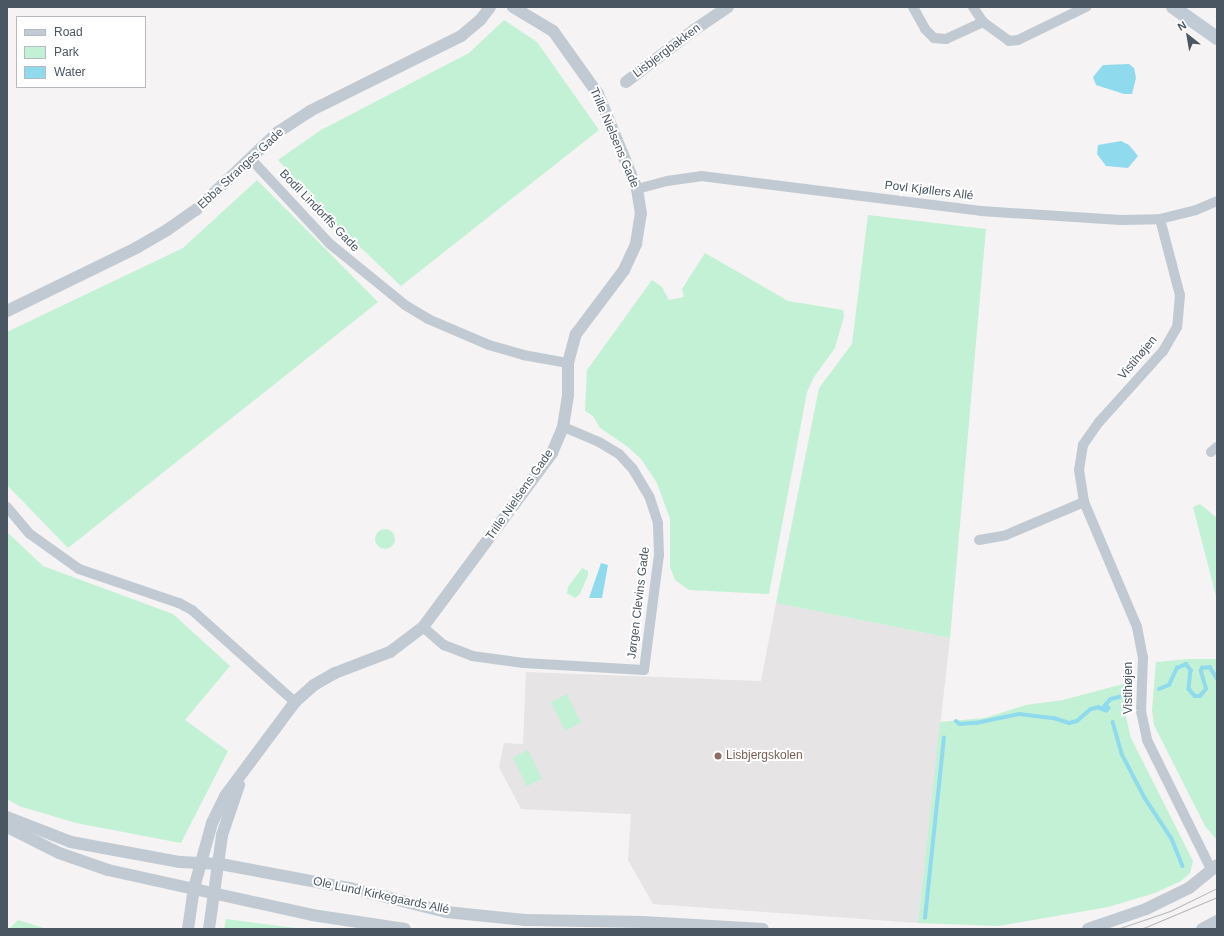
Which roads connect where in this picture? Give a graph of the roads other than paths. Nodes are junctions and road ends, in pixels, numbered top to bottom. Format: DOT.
graph roads {
  1 [pos="490,7"];
  2 [pos="513,7"];
  3 [pos="728,7"];
  4 [pos="913,7"];
  5 [pos="973,7"];
  6 [pos="1086,7"];
  7 [pos="1173,7"];
  8 [pos="983,22"];
  9 [pos="1217,38"];
  10 [pos="626,82"];
  11 [pos="250,158"];
  12 [pos="637,189"];
  13 [pos="1217,200"];
  14 [pos="1160,219"];
  15 [pos="7,311"];
  16 [pos="568,363"];
  17 [pos="563,427"];
  18 [pos="1084,502"];
  19 [pos="7,508"];
  20 [pos="979,540"];
  21 [pos="423,627"];
  22 [pos="295,702"];
  23 [pos="244,771"];
  24 [pos="7,817"];
  25 [pos="7,827"];
  26 [pos="201,863"];
  27 [pos="220,864"];
  28 [pos="1214,867"];
  29 [pos="194,888"];
  30 [pos="215,894"];
  31 [pos="1217,921"];
  32 [pos="188,929"];
  33 [pos="209,929"];
  34 [pos="405,929"];
  35 [pos="763,929"];
  36 [pos="1088,929"];
  37 [pos="1202,929"];
  1 -- 11 [label="street, Ebba Stranges Gade"];
  2 -- 12 [label="street, Trille Nielsens Gade"];
  3 -- 10 [label="street, Lisbjergbakken"];
  4 -- 8 [label="street"];
  5 -- 8 [label="street"];
  6 -- 8 [label="street"];
  7 -- 9 [label="main road"];
  11 -- 15 [label="street, Ebba Stranges Gade"];
  11 -- 16 [label="street, Bodil Lindorffs Gade"];
  12 -- 14 [label="street, Povl Kjøllers Allé"];
  12 -- 16 [label="street, Trille Nielsens Gade"];
  13 -- 14 [label="street, Povl Kjøllers Allé"];
  14 -- 18 [label="street, Vistihøjen"];
  16 -- 17 [label="street, Trille Nielsens Gade"];
  17 -- 21 [label="street, Trille Nielsens Gade"];
  17 -- 21 [label="street, Jørgen Clevins Gade"];
  18 -- 20 [label="street"];
  18 -- 28 [label="street, Vistihøjen"];
  19 -- 22 [label="street"];
  21 -- 22 [label="street, Trille Nielsens Gade"];
  22 -- 23 [label="street, Trille Nielsens Gade"];
  23 -- 26 [label="street, Trille Nielsens Gade"];
  23 -- 27 [label="street, Trille Nielsens Gade"];
  24 -- 26 [label="street, Ole Lund Kirkegaards Allé"];
  25 -- 29 [label="street"];
  26 -- 27 [label="street, Ole Lund Kirkegaards Allé"];
  26 -- 29 [label="street, Trille Nielsens Gade"];
  27 -- 30 [label="street, Trille Nielsens Gade"];
  27 -- 35 [label="street, Ole Lund Kirkegaards Allé"];
  28 -- 36 [label="street"];
  29 -- 30 [label="street"];
  29 -- 32 [label="street, Trille Nielsens Gade"];
  30 -- 33 [label="street, Trille Nielsens Gade"];
  30 -- 34 [label="street"];
  31 -- 37 [label="street"];
}
